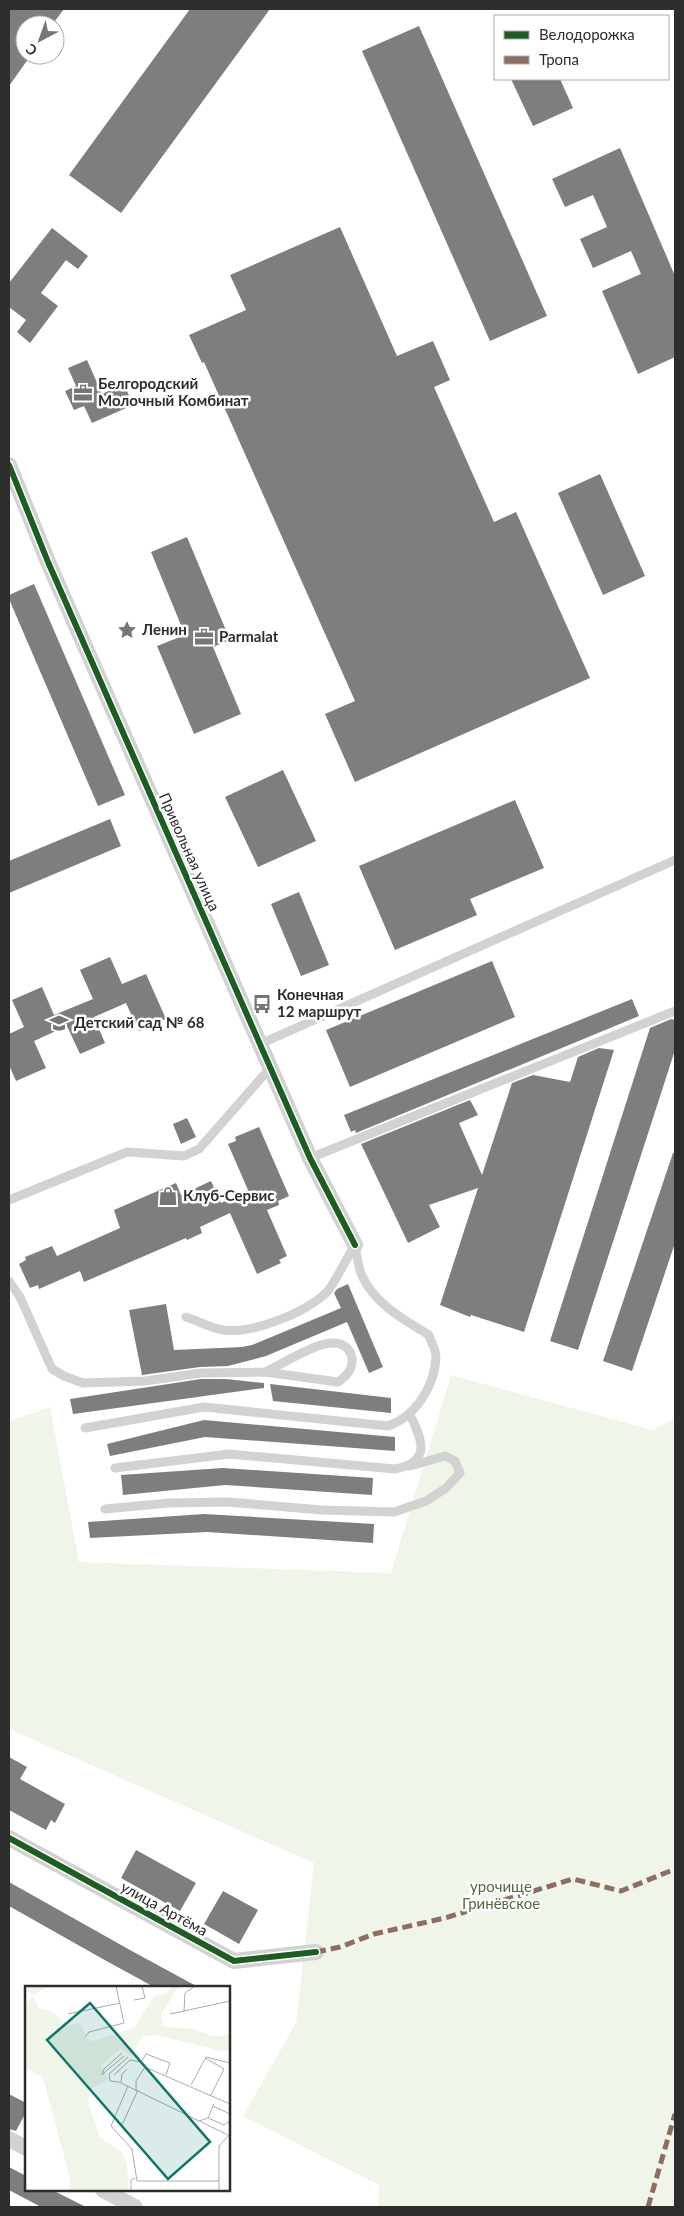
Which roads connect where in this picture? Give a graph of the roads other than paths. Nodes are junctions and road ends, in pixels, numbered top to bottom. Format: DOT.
graph roads {
  1 [pos="9,465"];
  2 [pos="675,860"];
  3 [pos="675,1011"];
  4 [pos="260,1044"];
  5 [pos="270,1068"];
  6 [pos="310,1158"];
  7 [pos="9,1200"];
  8 [pos="355,1245"];
  9 [pos="9,1281"];
  10 [pos="186,1317"];
  11 [pos="265,1372"];
  12 [pos="410,1416"];
  13 [pos="85,1428"];
  14 [pos="410,1466"];
  15 [pos="115,1468"];
  16 [pos="105,1509"];
  17 [pos="9,1838"];
  18 [pos="316,1952"];
  19 [pos="9,2139"];
  20 [pos="25,2147"];
  21 [pos="105,2191"];
  22 [pos="135,2207"];
  1 -- 4 [label="street, Привольная улица"];
  2 -- 4 [label="lane"];
  3 -- 6 [label="lane"];
  4 -- 5 [label="street, Привольная улица"];
  5 -- 6 [label="street, Привольная улица"];
  5 -- 7 [label="lane"];
  6 -- 8 [label="street, Привольная улица"];
  8 -- 10 [label="lane"];
  8 -- 12 [label="lane"];
  9 -- 11 [label="lane"];
  11 -- 11 [label="lane"];
  12 -- 13 [label="lane"];
  12 -- 14 [label="lane"];
  14 -- 15 [label="lane"];
  14 -- 16 [label="lane"];
  17 -- 18 [label="street, улица Артёма"];
  19 -- 20 [label="street"];
  21 -- 22 [label="street"];
}
